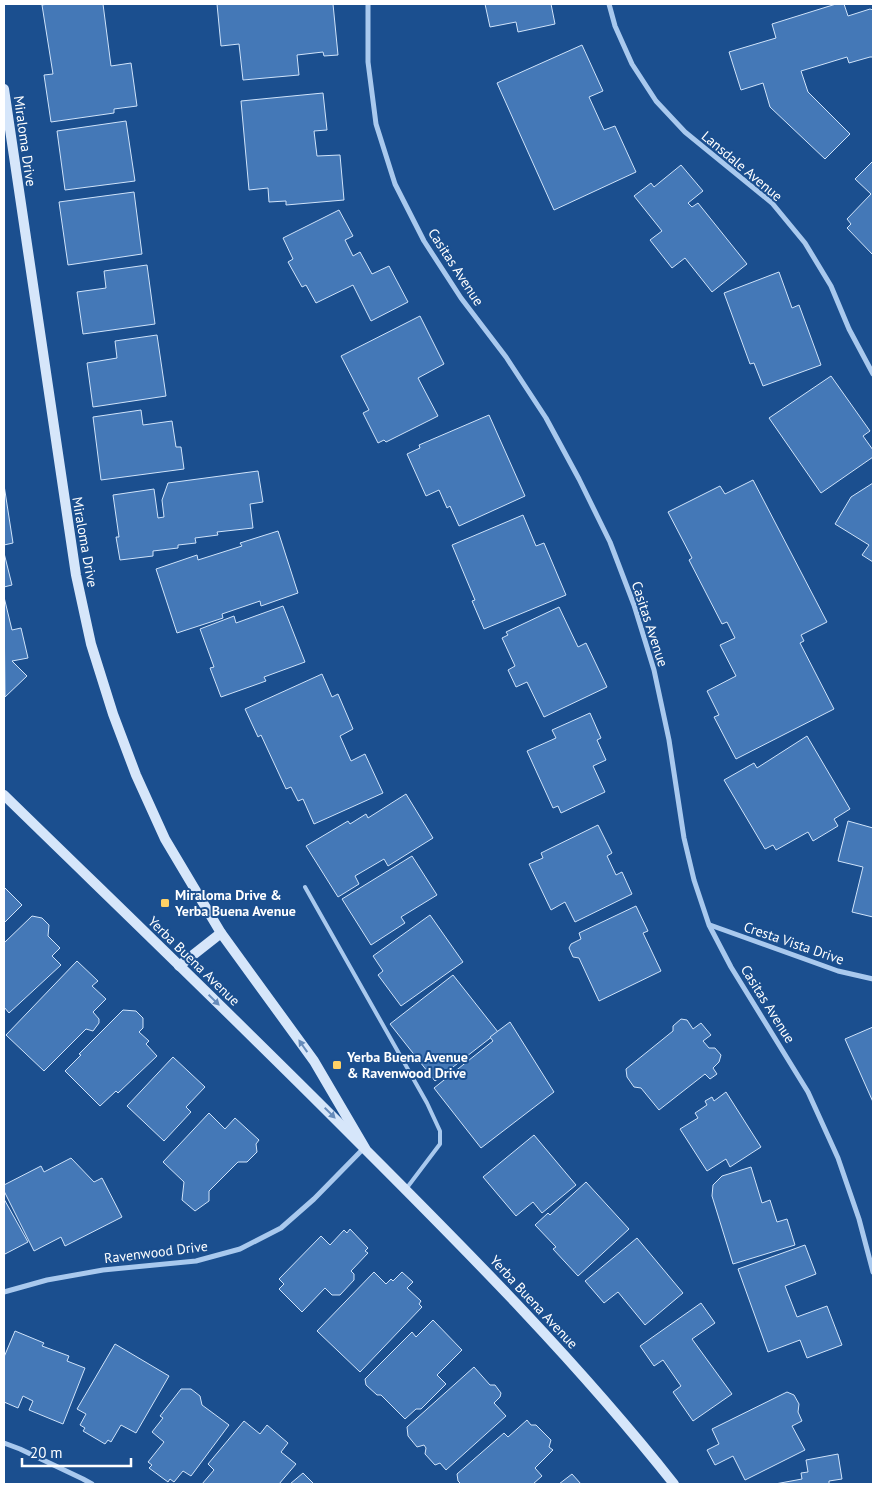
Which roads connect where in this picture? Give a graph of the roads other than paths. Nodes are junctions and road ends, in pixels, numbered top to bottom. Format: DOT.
graph roads {
  1 [pos="368,4"];
  2 [pos="609,4"];
  3 [pos="4,89"];
  4 [pos="873,374"];
  5 [pos="4,795"];
  6 [pos="305,887"];
  7 [pos="709,925"];
  8 [pos="221,933"];
  9 [pos="245,964"];
  10 [pos="179,966"];
  11 [pos="873,979"];
  12 [pos="364,1148"];
  13 [pos="406,1189"];
  14 [pos="873,1272"];
  15 [pos="4,1292"];
  16 [pos="4,1443"];
  17 [pos="92,1484"];
  18 [pos="674,1484"];
  1 -- 7 [label="street, Casitas Avenue"];
  2 -- 4 [label="street, Lansdale Avenue"];
  3 -- 8 [label="street, Miraloma Drive"];
  5 -- 10 [label="street, Yerba Buena Avenue"];
  6 -- 13 [label="lane"];
  7 -- 11 [label="street, Cresta Vista Drive"];
  7 -- 14 [label="street, Casitas Avenue"];
  8 -- 9 [label="street, Miraloma Drive"];
  8 -- 10 [label="street"];
  12 -- 9 [label="street, Yerba Buena Avenue, one-way"];
  10 -- 12 [label="street, Yerba Buena Avenue, one-way"];
  12 -- 13 [label="street, Yerba Buena Avenue"];
  12 -- 15 [label="street, Ravenwood Drive"];
  13 -- 18 [label="street, Yerba Buena Avenue"];
  16 -- 17 [label="street"];
}
